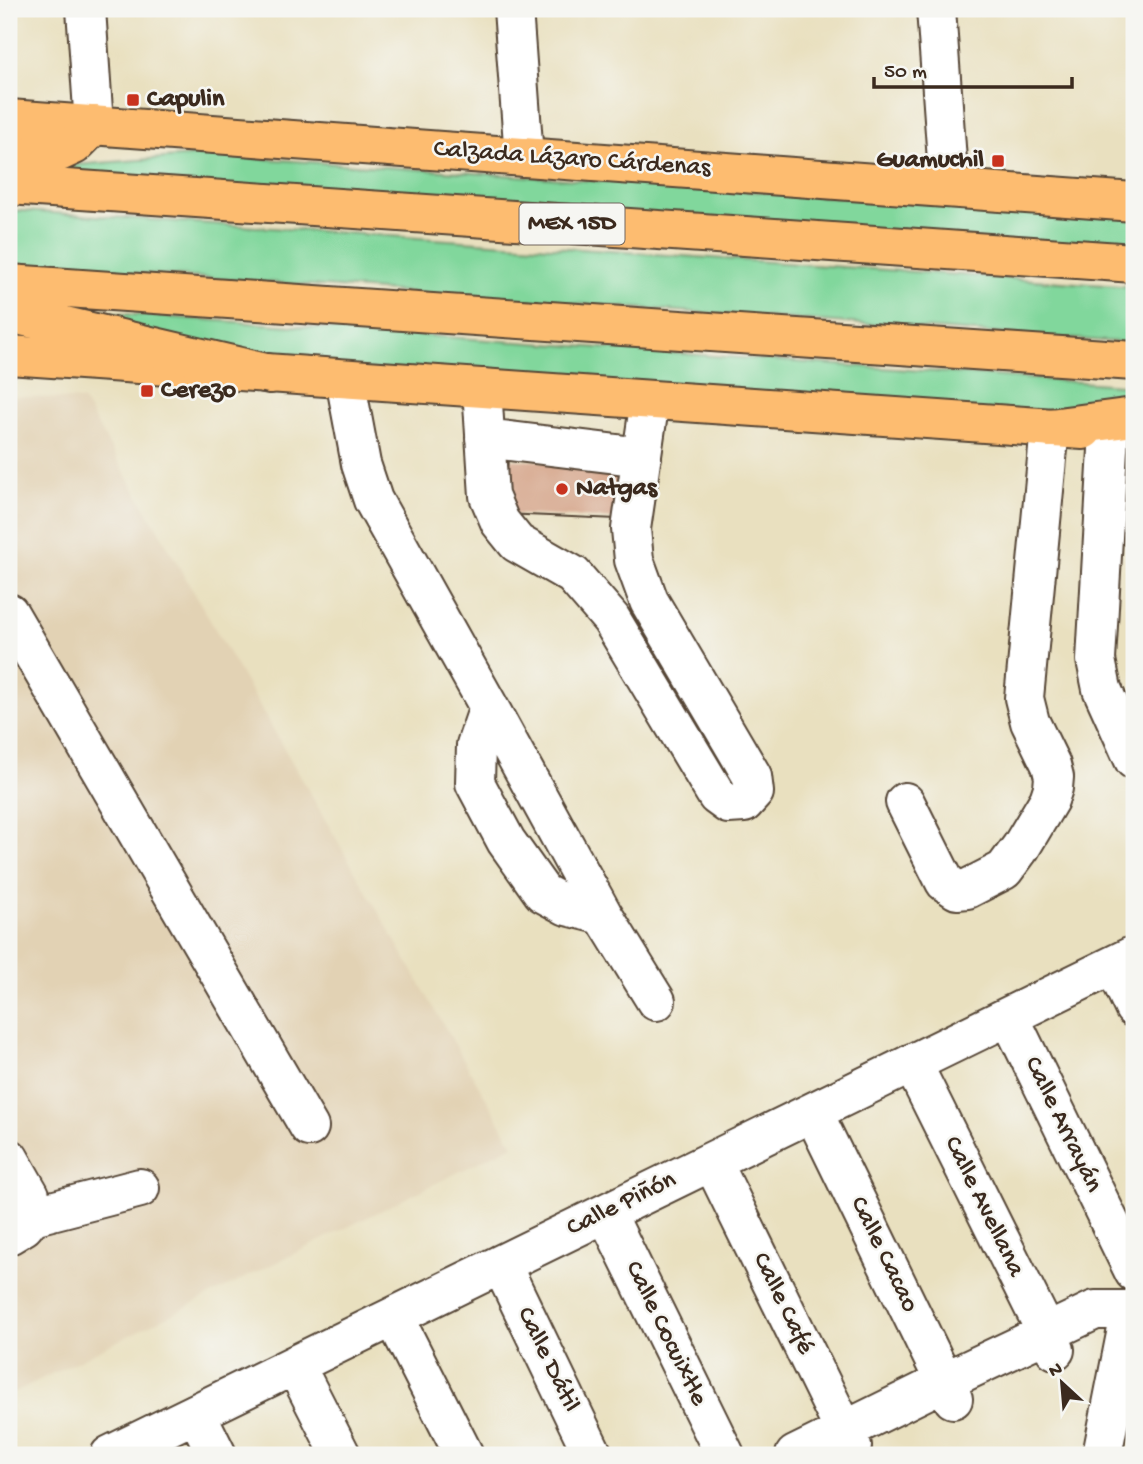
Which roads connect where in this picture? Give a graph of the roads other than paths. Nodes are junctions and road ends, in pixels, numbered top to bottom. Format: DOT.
graph roads {
  1 [pos="86,9"];
  2 [pos="513,9"];
  3 [pos="936,9"];
  4 [pos="9,119"];
  5 [pos="94,125"];
  6 [pos="524,157"];
  7 [pos="9,158"];
  8 [pos="9,186"];
  9 [pos="949,188"];
  10 [pos="1134,202"];
  11 [pos="1134,263"];
  12 [pos="9,284"];
  13 [pos="9,313"];
  14 [pos="9,355"];
  15 [pos="1134,362"];
  16 [pos="270,374"];
  17 [pos="345,379"];
  18 [pos="482,388"];
  19 [pos="650,400"];
  20 [pos="1050,428"];
  21 [pos="1126,428"];
  22 [pos="485,438"];
  23 [pos="642,457"];
  24 [pos="649,601"];
  25 [pos="9,613"];
  26 [pos="611,619"];
  27 [pos="689,668"];
  28 [pos="652,687"];
  29 [pos="1134,760"];
  30 [pos="905,802"];
  31 [pos="1124,960"];
  32 [pos="656,1001"];
  33 [pos="1134,1008"];
  34 [pos="1009,1016"];
  35 [pos="912,1063"];
  36 [pos="813,1112"];
  37 [pos="309,1127"];
  38 [pos="9,1158"];
  39 [pos="712,1161"];
  40 [pos="140,1188"];
  41 [pos="606,1213"];
  42 [pos="20,1226"];
  43 [pos="501,1264"];
  44 [pos="1133,1293"];
  45 [pos="394,1317"];
  46 [pos="1051,1342"];
  47 [pos="295,1365"];
  48 [pos="949,1390"];
  49 [pos="196,1413"];
  50 [pos="842,1444"];
  51 [pos="110,1455"];
  52 [pos="217,1455"];
  53 [pos="341,1455"];
  54 [pos="464,1455"];
  55 [pos="593,1455"];
  56 [pos="725,1455"];
  57 [pos="795,1455"];
  58 [pos="1102,1455"];
  1 -- 5 [label="street"];
  2 -- 6 [label="street"];
  3 -- 9 [label="street"];
  4 -- 5 [label="main road, Calzada Lázaro Cárdenas"];
  5 -- 6 [label="main road, Calzada Lázaro Cárdenas"];
  5 -- 7 [label="main road"];
  6 -- 9 [label="main road, Calzada Lázaro Cárdenas"];
  8 -- 11 [label="main road, MEX 15D"];
  9 -- 10 [label="main road, Calzada Lázaro Cárdenas"];
  12 -- 15 [label="main road"];
  13 -- 16 [label="main road"];
  14 -- 16 [label="main road"];
  16 -- 17 [label="main road"];
  17 -- 18 [label="main road"];
  17 -- 32 [label="street"];
  18 -- 19 [label="main road"];
  18 -- 22 [label="street"];
  19 -- 20 [label="main road"];
  19 -- 23 [label="street"];
  20 -- 21 [label="main road"];
  20 -- 30 [label="street"];
  21 -- 29 [label="street"];
  22 -- 23 [label="street"];
  22 -- 26 [label="street"];
  23 -- 24 [label="street"];
  24 -- 26 [label="street"];
  24 -- 27 [label="street"];
  25 -- 37 [label="street"];
  26 -- 28 [label="street"];
  27 -- 28 [label="street"];
  27 -- 28 [label="street"];
  31 -- 33 [label="street"];
  31 -- 34 [label="street, Calle Piñón"];
  34 -- 35 [label="street, Calle Piñón"];
  34 -- 44 [label="street, Calle Arrayán"];
  35 -- 36 [label="street, Calle Piñón"];
  35 -- 46 [label="street, Calle Avellana"];
  36 -- 39 [label="street, Calle Piñón"];
  36 -- 48 [label="street, Calle Cacao"];
  38 -- 42 [label="street"];
  39 -- 41 [label="street, Calle Piñón"];
  39 -- 50 [label="street, Calle Café"];
  40 -- 42 [label="street"];
  41 -- 43 [label="street, Calle Piñón"];
  41 -- 56 [label="street, Calle Cocuixtle"];
  43 -- 45 [label="street, Calle Piñón"];
  43 -- 55 [label="street, Calle Dátil"];
  44 -- 46 [label="street"];
  44 -- 58 [label="street"];
  45 -- 47 [label="street, Calle Piñón"];
  45 -- 54 [label="street"];
  46 -- 48 [label="street"];
  47 -- 49 [label="street, Calle Piñón"];
  47 -- 53 [label="street"];
  48 -- 50 [label="street"];
  49 -- 51 [label="street, Calle Piñón"];
  49 -- 52 [label="street"];
  50 -- 57 [label="street"];
}
